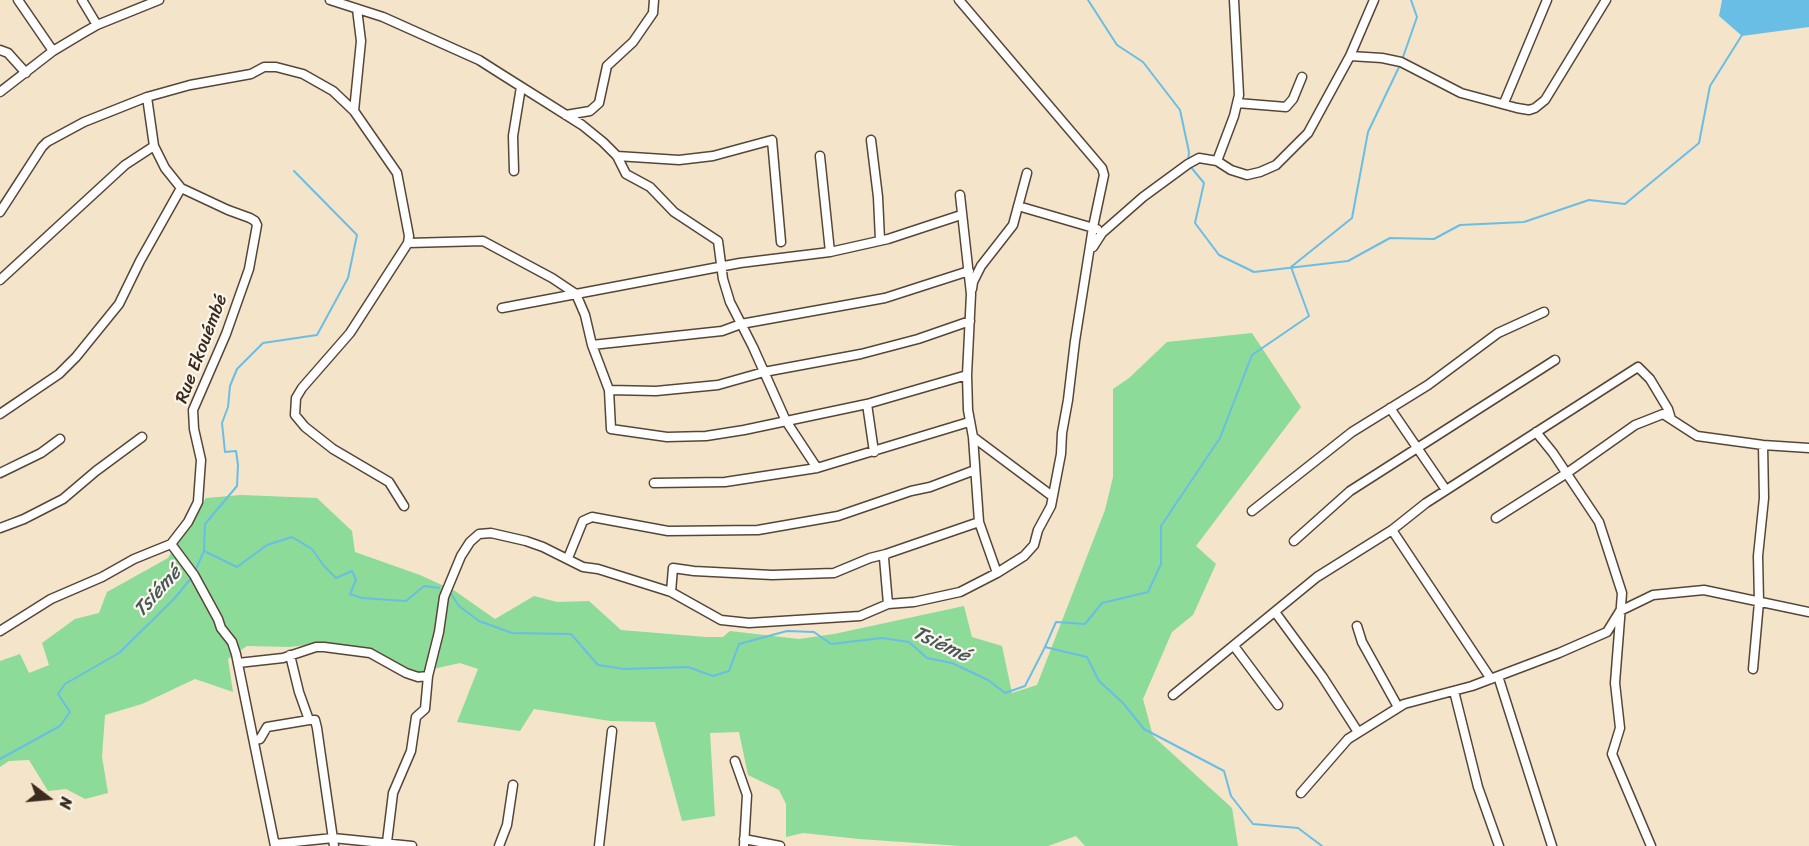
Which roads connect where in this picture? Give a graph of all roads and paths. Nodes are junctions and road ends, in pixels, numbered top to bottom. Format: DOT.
graph roads {
  1 [pos="18,0"];
  2 [pos="82,0"];
  3 [pos="159,0"];
  4 [pos="330,0"];
  5 [pos="654,0"];
  6 [pos="959,0"];
  7 [pos="1233,0"];
  8 [pos="1374,0"];
  9 [pos="1547,0"];
  10 [pos="1606,0"];
  11 [pos="136,4"];
  12 [pos="357,9"];
  13 [pos="98,25"];
  14 [pos="0,50"];
  15 [pos="53,51"];
  16 [pos="1350,56"];
  17 [pos="26,73"];
  18 [pos="1302,77"];
  19 [pos="520,87"];
  20 [pos="0,92"];
  21 [pos="147,97"];
  22 [pos="1237,103"];
  23 [pos="1504,103"];
  24 [pos="354,111"];
  25 [pos="566,115"];
  26 [pos="871,140"];
  27 [pos="154,146"];
  28 [pos="617,156"];
  29 [pos="820,156"];
  30 [pos="1217,161"];
  31 [pos="514,171"];
  32 [pos="1027,173"];
  33 [pos="181,188"];
  34 [pos="960,195"];
  35 [pos="1018,206"];
  36 [pos="0,212"];
  37 [pos="961,215"];
  38 [pos="1093,227"];
  39 [pos="1102,233"];
  40 [pos="880,240"];
  41 [pos="781,242"];
  42 [pos="408,243"];
  43 [pos="1091,250"];
  44 [pos="830,252"];
  45 [pos="722,267"];
  46 [pos="969,271"];
  47 [pos="0,280"];
  48 [pos="576,294"];
  49 [pos="971,294"];
  50 [pos="502,308"];
  51 [pos="1544,312"];
  52 [pos="970,321"];
  53 [pos="741,324"];
  54 [pos="592,345"];
  55 [pos="1555,360"];
  56 [pos="764,372"];
  57 [pos="967,375"];
  58 [pos="609,390"];
  59 [pos="867,404"];
  60 [pos="1390,408"];
  61 [pos="0,414"];
  62 [pos="1671,419"];
  63 [pos="786,421"];
  64 [pos="969,422"];
  65 [pos="1536,432"];
  66 [pos="142,437"];
  67 [pos="973,437"];
  68 [pos="60,439"];
  69 [pos="1763,445"];
  70 [pos="1418,448"];
  71 [pos="1809,448"];
  72 [pos="874,452"];
  73 [pos="817,468"];
  74 [pos="975,470"];
  75 [pos="0,473"];
  76 [pos="1567,473"];
  77 [pos="654,483"];
  78 [pos="1446,490"];
  79 [pos="1052,496"];
  80 [pos="404,506"];
  81 [pos="1252,511"];
  82 [pos="1496,518"];
  83 [pos="979,522"];
  84 [pos="0,528"];
  85 [pos="1392,530"];
  86 [pos="1294,541"];
  87 [pos="171,544"];
  88 [pos="886,554"];
  89 [pos="568,558"];
  90 [pos="998,573"];
  91 [pos="671,592"];
  92 [pos="1759,602"];
  93 [pos="888,604"];
  94 [pos="1620,611"];
  95 [pos="1275,612"];
  96 [pos="1809,612"];
  97 [pos="1357,626"];
  98 [pos="0,631"];
  99 [pos="1234,646"];
  100 [pos="290,655"];
  101 [pos="238,663"];
  102 [pos="1753,669"];
  103 [pos="428,676"];
  104 [pos="1494,678"];
  105 [pos="1454,691"];
  106 [pos="1173,695"];
  107 [pos="1278,705"];
  108 [pos="1398,707"];
  109 [pos="309,720"];
  110 [pos="612,731"];
  111 [pos="1358,732"];
  112 [pos="254,740"];
  113 [pos="735,761"];
  114 [pos="513,785"];
  115 [pos="1301,793"];
  116 [pos="333,842"];
  117 [pos="387,842"];
  118 [pos="744,843"];
  119 [pos="275,845"];
  120 [pos="412,846"];
  121 [pos="499,846"];
  122 [pos="598,846"];
  123 [pos="780,846"];
  124 [pos="1499,846"];
  125 [pos="1552,846"];
  126 [pos="1652,846"];
  1 -- 15 [label="street"];
  2 -- 13 [label="street"];
  3 -- 11 [label="street"];
  4 -- 12 [label="street"];
  5 -- 25 [label="street"];
  6 -- 38 [label="street"];
  7 -- 22 [label="street"];
  8 -- 16 [label="street"];
  9 -- 23 [label="street"];
  10 -- 23 [label="street"];
  11 -- 13 [label="street"];
  12 -- 19 [label="street"];
  12 -- 24 [label="street"];
  13 -- 15 [label="street"];
  14 -- 17 [label="street"];
  15 -- 17 [label="street"];
  16 -- 23 [label="street"];
  16 -- 30 [label="street"];
  17 -- 20 [label="street"];
  18 -- 22 [label="street"];
  19 -- 25 [label="street"];
  19 -- 31 [label="street"];
  21 -- 24 [label="street"];
  21 -- 27 [label="street, Rue Ekouémbé"];
  21 -- 36 [label="street"];
  22 -- 30 [label="street"];
  24 -- 42 [label="street"];
  25 -- 28 [label="street"];
  26 -- 40 [label="street"];
  27 -- 33 [label="street, Rue Ekouémbé"];
  27 -- 47 [label="street"];
  28 -- 41 [label="street"];
  28 -- 45 [label="street"];
  29 -- 44 [label="street"];
  30 -- 39 [label="street"];
  32 -- 35 [label="street"];
  33 -- 61 [label="street"];
  33 -- 87 [label="street, Rue Ekouémbé"];
  34 -- 37 [label="street"];
  35 -- 38 [label="street"];
  35 -- 49 [label="street"];
  37 -- 40 [label="street"];
  37 -- 46 [label="street"];
  38 -- 39 [label="street"];
  38 -- 43 [label="street"];
  39 -- 43 [label="street"];
  40 -- 44 [label="street"];
  42 -- 48 [label="street"];
  42 -- 80 [label="street"];
  43 -- 79 [label="street"];
  44 -- 45 [label="street"];
  45 -- 48 [label="street"];
  45 -- 53 [label="street"];
  46 -- 49 [label="street"];
  46 -- 53 [label="street"];
  48 -- 50 [label="street"];
  48 -- 54 [label="street"];
  49 -- 52 [label="street"];
  51 -- 60 [label="street"];
  52 -- 56 [label="street"];
  52 -- 57 [label="street"];
  53 -- 54 [label="street"];
  53 -- 56 [label="street"];
  54 -- 58 [label="street"];
  55 -- 70 [label="street"];
  56 -- 58 [label="street"];
  56 -- 63 [label="street"];
  57 -- 59 [label="street"];
  57 -- 64 [label="street"];
  58 -- 63 [label="street"];
  59 -- 63 [label="street"];
  59 -- 72 [label="street"];
  60 -- 70 [label="street"];
  60 -- 81 [label="street"];
  62 -- 65 [label="street"];
  62 -- 69 [label="street"];
  62 -- 76 [label="street"];
  63 -- 73 [label="street"];
  64 -- 67 [label="street"];
  64 -- 72 [label="street"];
  65 -- 76 [label="street"];
  65 -- 78 [label="street"];
  66 -- 84 [label="street"];
  67 -- 74 [label="street"];
  67 -- 79 [label="street"];
  68 -- 75 [label="street"];
  69 -- 71 [label="street"];
  69 -- 92 [label="street"];
  70 -- 78 [label="street"];
  70 -- 86 [label="street"];
  72 -- 73 [label="street"];
  73 -- 77 [label="street"];
  74 -- 83 [label="street"];
  74 -- 89 [label="street"];
  76 -- 82 [label="street"];
  76 -- 94 [label="street"];
  78 -- 85 [label="street"];
  79 -- 90 [label="street"];
  83 -- 88 [label="street"];
  83 -- 90 [label="street"];
  85 -- 95 [label="street"];
  85 -- 104 [label="street"];
  87 -- 98 [label="street"];
  87 -- 101 [label="street"];
  88 -- 91 [label="street"];
  88 -- 93 [label="street"];
  89 -- 91 [label="street"];
  89 -- 103 [label="street"];
  90 -- 93 [label="street"];
  91 -- 93 [label="street"];
  92 -- 94 [label="street"];
  92 -- 96 [label="street"];
  92 -- 102 [label="street"];
  94 -- 104 [label="street"];
  94 -- 126 [label="street"];
  95 -- 99 [label="street"];
  95 -- 111 [label="street"];
  97 -- 108 [label="street"];
  99 -- 106 [label="street"];
  99 -- 107 [label="street"];
  100 -- 101 [label="street"];
  100 -- 103 [label="street"];
  100 -- 109 [label="street"];
  101 -- 112 [label="street"];
  103 -- 117 [label="street"];
  104 -- 105 [label="street"];
  104 -- 125 [label="street"];
  105 -- 108 [label="street"];
  105 -- 124 [label="street"];
  108 -- 111 [label="street"];
  109 -- 112 [label="street"];
  109 -- 116 [label="street"];
  110 -- 122 [label="street"];
  111 -- 115 [label="street"];
  112 -- 119 [label="street"];
  113 -- 118 [label="street"];
  114 -- 121 [label="street"];
  116 -- 117 [label="street"];
  116 -- 119 [label="street"];
  117 -- 120 [label="street"];
  118 -- 123 [label="street"];
}
